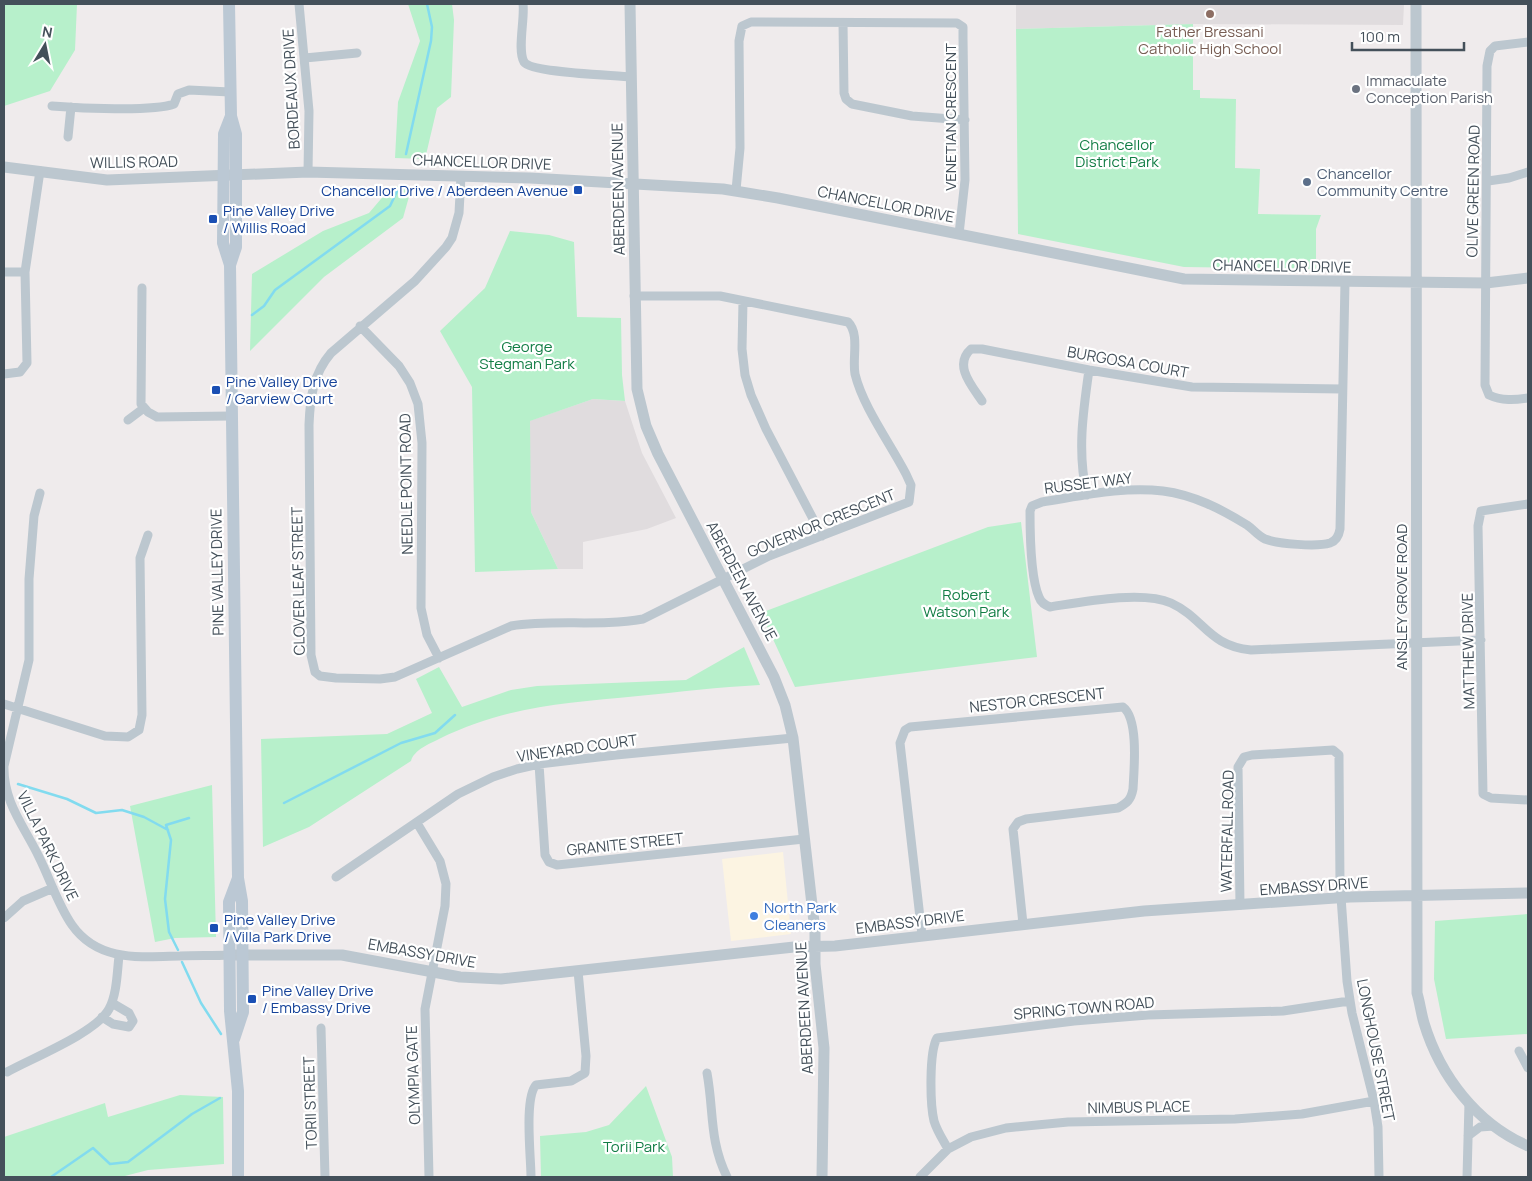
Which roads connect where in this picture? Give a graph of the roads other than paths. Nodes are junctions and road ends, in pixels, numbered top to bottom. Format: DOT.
graph roads {
  1 [pos="229,4"];
  2 [pos="299,4"];
  3 [pos="523,4"];
  4 [pos="630,4"];
  5 [pos="1416,4"];
  6 [pos="843,23"];
  7 [pos="1528,42"];
  8 [pos="357,53"];
  9 [pos="305,58"];
  10 [pos="631,76"];
  11 [pos="230,92"];
  12 [pos="52,106"];
  13 [pos="71,107"];
  14 [pos="965,120"];
  15 [pos="68,138"];
  16 [pos="4,167"];
  17 [pos="40,171"];
  18 [pos="308,172"];
  19 [pos="1528,172"];
  20 [pos="229,174"];
  21 [pos="462,176"];
  22 [pos="1488,181"];
  23 [pos="633,184"];
  24 [pos="736,190"];
  25 [pos="959,234"];
  26 [pos="4,272"];
  27 [pos="25,272"];
  28 [pos="1528,278"];
  29 [pos="1416,281"];
  30 [pos="1344,282"];
  31 [pos="1486,283"];
  32 [pos="142,288"];
  33 [pos="634,296"];
  34 [pos="743,301"];
  35 [pos="360,326"];
  36 [pos="1089,370"];
  37 [pos="4,374"];
  38 [pos="1342,389"];
  39 [pos="1528,398"];
  40 [pos="982,401"];
  41 [pos="144,408"];
  42 [pos="231,416"];
  43 [pos="128,420"];
  44 [pos="40,493"];
  45 [pos="1087,495"];
  46 [pos="1528,504"];
  47 [pos="148,535"];
  48 [pos="822,536"];
  49 [pos="723,579"];
  50 [pos="1481,640"];
  51 [pos="1416,642"];
  52 [pos="439,658"];
  53 [pos="4,704"];
  54 [pos="18,709"];
  55 [pos="793,738"];
  56 [pos="539,764"];
  57 [pos="1528,800"];
  58 [pos="417,822"];
  59 [pos="804,839"];
  60 [pos="336,877"];
  61 [pos="238,878"];
  62 [pos="53,888"];
  63 [pos="1528,893"];
  64 [pos="1416,896"];
  65 [pos="1342,897"];
  66 [pos="1240,905"];
  67 [pos="4,918"];
  68 [pos="1023,924"];
  69 [pos="922,934"];
  70 [pos="815,946"];
  71 [pos="243,955"];
  72 [pos="119,956"];
  73 [pos="229,956"];
  74 [pos="432,972"];
  75 [pos="578,972"];
  76 [pos="1349,1001"];
  77 [pos="112,1003"];
  78 [pos="102,1017"];
  79 [pos="321,1028"];
  80 [pos="234,1039"];
  81 [pos="1519,1051"];
  82 [pos="1528,1068"];
  83 [pos="7,1072"];
  84 [pos="707,1073"];
  85 [pos="1374,1101"];
  86 [pos="1469,1103"];
  87 [pos="1494,1126"];
  88 [pos="1468,1136"];
  89 [pos="1528,1146"];
  90 [pos="948,1149"];
  91 [pos="238,1177"];
  92 [pos="325,1177"];
  93 [pos="429,1177"];
  94 [pos="530,1177"];
  95 [pos="727,1177"];
  96 [pos="822,1177"];
  97 [pos="920,1177"];
  98 [pos="1379,1177"];
  99 [pos="1467,1177"];
  1 -- 11 [label="main road, PINE VALLEY DRIVE"];
  2 -- 9 [label="street, BORDEAUX DRIVE"];
  3 -- 10 [label="street"];
  4 -- 10 [label="street, ABERDEEN AVENUE"];
  5 -- 29 [label="street, ANSLEY GROVE ROAD"];
  6 -- 14 [label="street"];
  6 -- 14 [label="street, VENETIAN CRESCENT"];
  6 -- 24 [label="street, VENETIAN CRESCENT"];
  7 -- 22 [label="street, OLIVE GREEN ROAD"];
  8 -- 9 [label="street"];
  9 -- 18 [label="street, BORDEAUX DRIVE"];
  10 -- 23 [label="street, ABERDEEN AVENUE"];
  11 -- 13 [label="street"];
  11 -- 20 [label="main road, PINE VALLEY DRIVE"];
  12 -- 13 [label="street"];
  13 -- 15 [label="street"];
  14 -- 25 [label="street, VENETIAN CRESCENT"];
  16 -- 17 [label="street, WILLIS ROAD"];
  17 -- 20 [label="street, WILLIS ROAD"];
  17 -- 27 [label="street"];
  18 -- 20 [label="street, CHANCELLOR DRIVE"];
  18 -- 21 [label="street, CHANCELLOR DRIVE"];
  19 -- 22 [label="street"];
  20 -- 42 [label="main road, PINE VALLEY DRIVE"];
  21 -- 23 [label="street, CHANCELLOR DRIVE"];
  21 -- 35 [label="street, CLOVER LEAF STREET"];
  22 -- 31 [label="street, OLIVE GREEN ROAD"];
  23 -- 24 [label="street, CHANCELLOR DRIVE"];
  23 -- 33 [label="street, ABERDEEN AVENUE"];
  24 -- 25 [label="street, CHANCELLOR DRIVE"];
  25 -- 30 [label="street, CHANCELLOR DRIVE"];
  26 -- 27 [label="street"];
  27 -- 37 [label="street"];
  28 -- 31 [label="street, CHANCELLOR DRIVE"];
  29 -- 30 [label="street, CHANCELLOR DRIVE"];
  29 -- 31 [label="street, CHANCELLOR DRIVE"];
  29 -- 51 [label="street, ANSLEY GROVE ROAD"];
  30 -- 38 [label="street, RUSSET WAY"];
  31 -- 39 [label="street, OLIVE GREEN ROAD"];
  32 -- 41 [label="street"];
  33 -- 34 [label="street, GOVERNOR CRESCENT"];
  33 -- 49 [label="street, ABERDEEN AVENUE"];
  34 -- 48 [label="street"];
  34 -- 48 [label="street, GOVERNOR CRESCENT"];
  35 -- 52 [label="street, NEEDLE POINT ROAD"];
  35 -- 52 [label="street, CLOVER LEAF STREET"];
  36 -- 38 [label="street, BURGOSA COURT"];
  36 -- 40 [label="street, BURGOSA COURT"];
  36 -- 45 [label="street"];
  38 -- 45 [label="street, RUSSET WAY"];
  41 -- 42 [label="street"];
  41 -- 43 [label="street"];
  42 -- 61 [label="main road, PINE VALLEY DRIVE"];
  44 -- 54 [label="street, VILLA PARK DRIVE"];
  45 -- 51 [label="street, RUSSET WAY"];
  46 -- 50 [label="street, MATTHEW DRIVE"];
  47 -- 54 [label="street"];
  48 -- 49 [label="street, GOVERNOR CRESCENT"];
  49 -- 52 [label="street, CLOVER LEAF STREET"];
  49 -- 55 [label="street, ABERDEEN AVENUE"];
  50 -- 51 [label="street, RUSSET WAY"];
  50 -- 57 [label="street, MATTHEW DRIVE"];
  51 -- 64 [label="street, ANSLEY GROVE ROAD"];
  53 -- 54 [label="street"];
  54 -- 62 [label="street, VILLA PARK DRIVE"];
  55 -- 56 [label="street, VINEYARD COURT"];
  55 -- 59 [label="street, ABERDEEN AVENUE"];
  56 -- 58 [label="street, VINEYARD COURT"];
  56 -- 59 [label="street, GRANITE STREET"];
  58 -- 60 [label="street, VINEYARD COURT"];
  58 -- 74 [label="street, OLYMPIA GATE"];
  59 -- 70 [label="street, ABERDEEN AVENUE"];
  61 -- 71 [label="main road, PINE VALLEY DRIVE"];
  61 -- 73 [label="main road, PINE VALLEY DRIVE"];
  62 -- 67 [label="street"];
  62 -- 72 [label="street, VILLA PARK DRIVE"];
  63 -- 64 [label="street, EMBASSY DRIVE"];
  64 -- 65 [label="street, EMBASSY DRIVE"];
  64 -- 86 [label="street, ANSLEY GROVE ROAD"];
  65 -- 66 [label="street, EMBASSY DRIVE"];
  65 -- 66 [label="street, WATERFALL ROAD"];
  65 -- 76 [label="street, LONGHOUSE STREET"];
  66 -- 68 [label="street, EMBASSY DRIVE"];
  68 -- 69 [label="street, EMBASSY DRIVE"];
  68 -- 69 [label="street, NESTOR CRESCENT"];
  69 -- 70 [label="street, EMBASSY DRIVE"];
  70 -- 75 [label="street, EMBASSY DRIVE"];
  70 -- 96 [label="street, ABERDEEN AVENUE"];
  71 -- 73 [label="street, EMBASSY DRIVE"];
  71 -- 74 [label="street, EMBASSY DRIVE"];
  71 -- 80 [label="main road, PINE VALLEY DRIVE"];
  72 -- 73 [label="street, VILLA PARK DRIVE"];
  72 -- 77 [label="street"];
  73 -- 80 [label="main road, PINE VALLEY DRIVE"];
  74 -- 75 [label="street, EMBASSY DRIVE"];
  74 -- 93 [label="street, OLYMPIA GATE"];
  75 -- 94 [label="street"];
  76 -- 85 [label="street, LONGHOUSE STREET"];
  76 -- 90 [label="street, SPRING TOWN ROAD"];
  77 -- 78 [label="street"];
  77 -- 78 [label="street"];
  78 -- 83 [label="street"];
  79 -- 92 [label="street, TORII STREET"];
  80 -- 91 [label="main road, PINE VALLEY DRIVE"];
  81 -- 82 [label="street"];
  84 -- 95 [label="street"];
  85 -- 90 [label="street, NIMBUS PLACE"];
  85 -- 98 [label="street, LONGHOUSE STREET"];
  86 -- 87 [label="street, ANSLEY GROVE ROAD"];
  86 -- 88 [label="street"];
  87 -- 88 [label="street"];
  87 -- 89 [label="street, ANSLEY GROVE ROAD"];
  88 -- 99 [label="street"];
  90 -- 97 [label="street, NIMBUS PLACE"];
}
